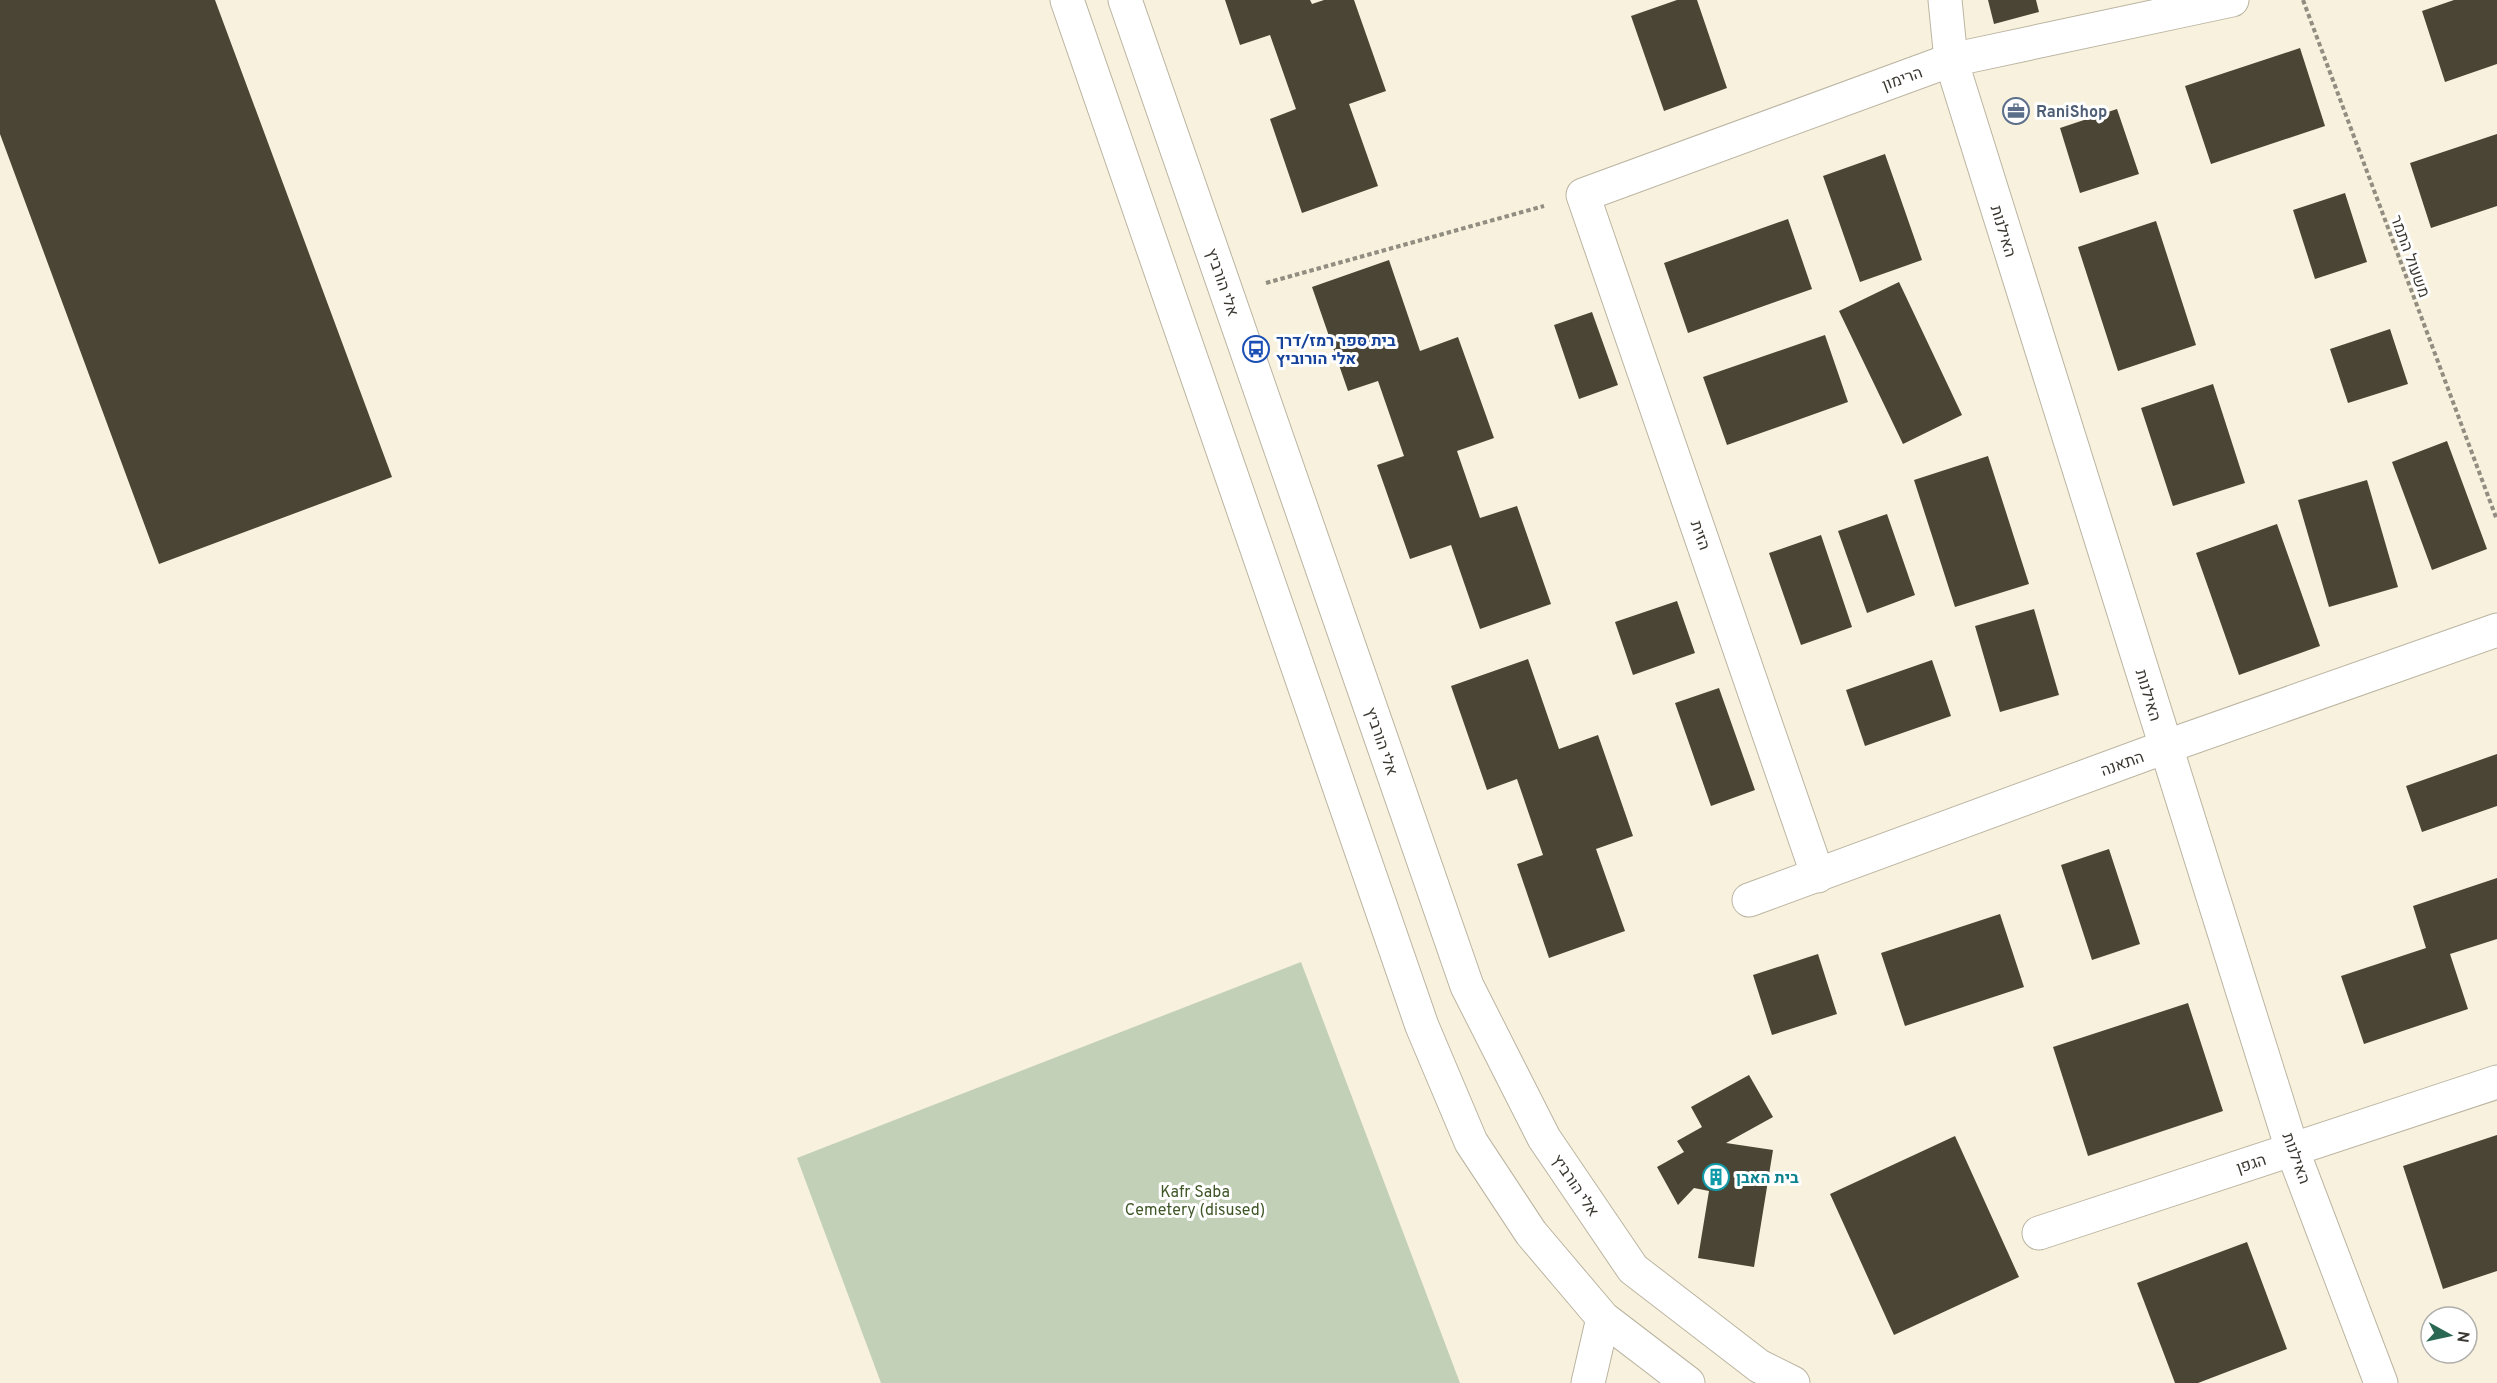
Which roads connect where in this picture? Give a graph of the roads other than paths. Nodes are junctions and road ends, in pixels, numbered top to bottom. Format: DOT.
graph roads {
  1 [pos="1067,0"];
  2 [pos="1125,0"];
  3 [pos="1945,0"];
  4 [pos="2232,0"];
  5 [pos="1951,60"];
  6 [pos="1583,195"];
  7 [pos="2497,630"];
  8 [pos="2165,747"];
  9 [pos="1818,876"];
  10 [pos="1749,900"];
  11 [pos="2497,1082"];
  12 [pos="2292,1149"];
  13 [pos="2039,1233"];
  14 [pos="1603,1318"];
  15 [pos="1588,1383"];
  16 [pos="1688,1383"];
  17 [pos="1793,1383"];
  18 [pos="2381,1383"];
  1 -- 14 [label="street"];
  2 -- 17 [label="street, אלי הורביץ"];
  3 -- 5 [label="street, האילנות"];
  4 -- 5 [label="street, הרימון"];
  5 -- 6 [label="street, הרימון"];
  5 -- 8 [label="street, האילנות"];
  6 -- 9 [label="street, הזית"];
  7 -- 8 [label="street, התאנה"];
  8 -- 9 [label="street, התאנה"];
  8 -- 12 [label="street, האילנות"];
  9 -- 10 [label="street, התאנה"];
  11 -- 12 [label="street, הגפן"];
  12 -- 13 [label="street, הגפן"];
  12 -- 18 [label="street, האילנות"];
  14 -- 15 [label="street"];
  14 -- 16 [label="street"];
}
